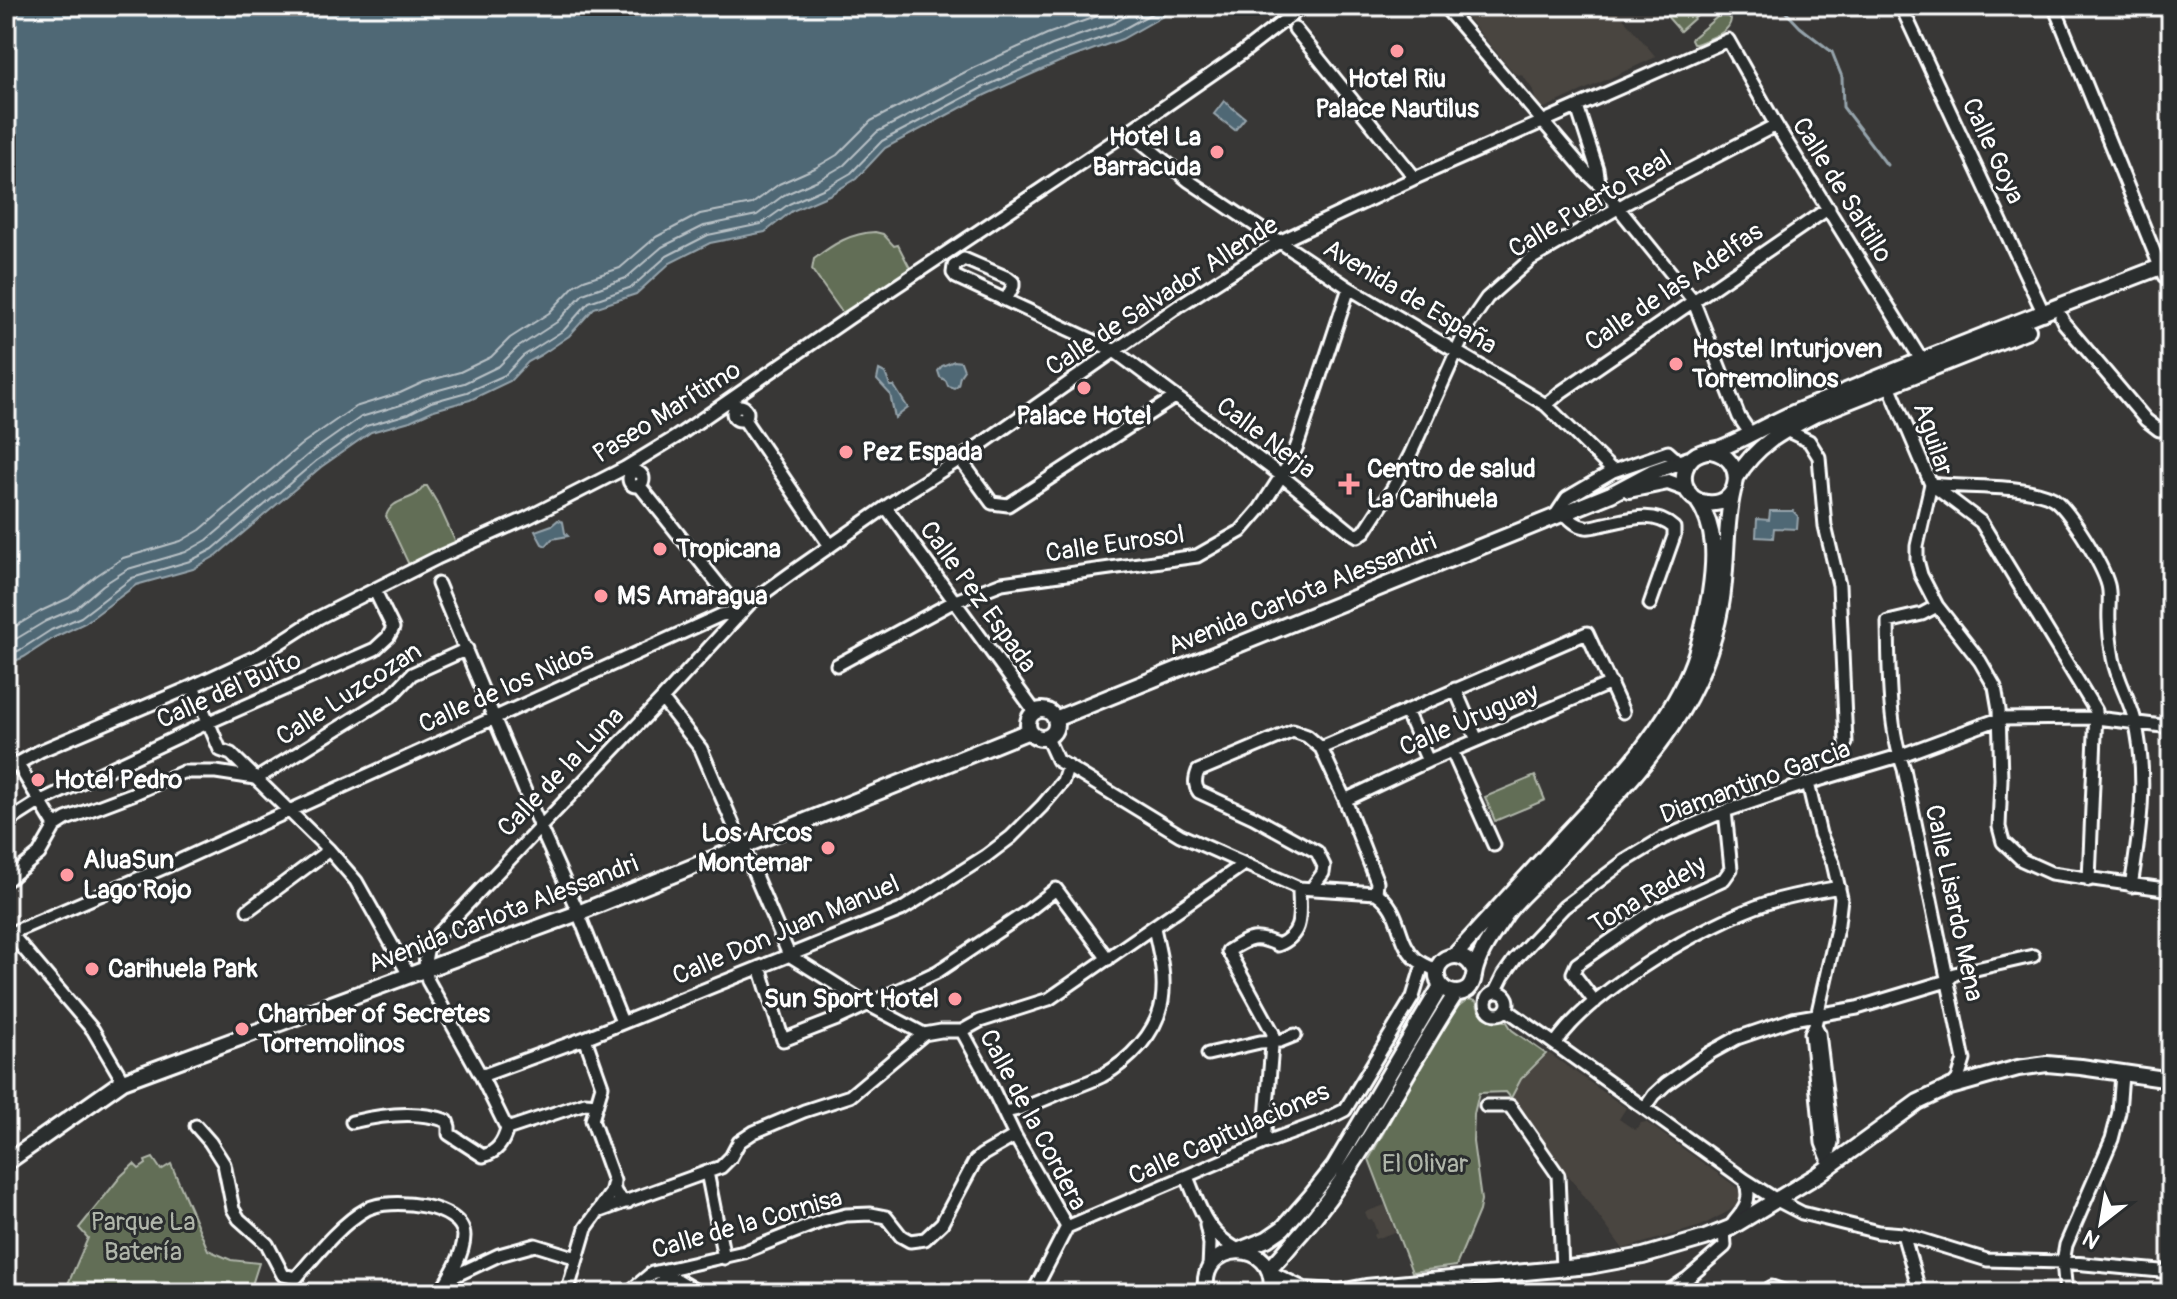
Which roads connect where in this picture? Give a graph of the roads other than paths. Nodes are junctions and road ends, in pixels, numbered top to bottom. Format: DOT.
graph roads {
  1 [pos="1303,6"];
  2 [pos="1444,6"];
  3 [pos="1901,6"];
  4 [pos="2054,6"];
  5 [pos="1295,29"];
  6 [pos="1728,40"];
  7 [pos="1577,107"];
  8 [pos="1543,122"];
  9 [pos="1776,125"];
  10 [pos="1138,139"];
  11 [pos="1415,178"];
  12 [pos="1599,184"];
  13 [pos="1618,208"];
  14 [pos="1829,208"];
  15 [pos="1279,242"];
  16 [pos="2167,270"];
  17 [pos="1349,288"];
  18 [pos="1006,300"];
  19 [pos="1693,300"];
  20 [pos="2044,314"];
  21 [pos="2061,317"];
  22 [pos="1977,345"];
  23 [pos="1113,350"];
  24 [pos="1455,353"];
  25 [pos="1922,361"];
  26 [pos="1889,385"];
  27 [pos="1175,397"];
  28 [pos="1546,405"];
  29 [pos="1814,415"];
  30 [pos="743,418"];
  31 [pos="1786,430"];
  32 [pos="2159,430"];
  33 [pos="1750,433"];
  34 [pos="1809,441"];
  35 [pos="1711,451"];
  36 [pos="960,459"];
  37 [pos="1685,460"];
  38 [pos="1613,471"];
  39 [pos="1282,476"];
  40 [pos="1735,484"];
  41 [pos="1931,484"];
  42 [pos="639,485"];
  43 [pos="1611,494"];
  44 [pos="1692,495"];
  45 [pos="886,507"];
  46 [pos="1559,515"];
  47 [pos="830,546"];
  48 [pos="438,584"];
  49 [pos="375,591"];
  50 [pos="953,602"];
  51 [pos="1650,604"];
  52 [pos="1937,606"];
  53 [pos="743,611"];
  54 [pos="467,649"];
  55 [pos="837,665"];
  56 [pos="1611,683"];
  57 [pos="193,686"];
  58 [pos="1455,689"];
  59 [pos="662,699"];
  60 [pos="1406,711"];
  61 [pos="1035,712"];
  62 [pos="1623,712"];
  63 [pos="495,717"];
  64 [pos="2096,718"];
  65 [pos="1055,719"];
  66 [pos="1999,719"];
  67 [pos="207,723"];
  68 [pos="2136,724"];
  69 [pos="2171,727"];
  70 [pos="1029,731"];
  71 [pos="1047,738"];
  72 [pos="1477,740"];
  73 [pos="1846,743"];
  74 [pos="1321,748"];
  75 [pos="1452,751"];
  76 [pos="1899,756"];
  77 [pos="1428,761"];
  78 [pos="17,763"];
  79 [pos="1068,766"];
  80 [pos="6,770"];
  81 [pos="256,779"];
  82 [pos="1808,783"];
  83 [pos="1345,800"];
  84 [pos="39,802"];
  85 [pos="288,810"];
  86 [pos="1725,811"];
  87 [pos="6,823"];
  88 [pos="55,826"];
  89 [pos="540,827"];
  90 [pos="1494,845"];
  91 [pos="744,847"];
  92 [pos="329,850"];
  93 [pos="1244,864"];
  94 [pos="2089,880"];
  95 [pos="6,881"];
  96 [pos="2131,886"];
  97 [pos="1839,887"];
  98 [pos="1299,888"];
  99 [pos="1316,889"];
  100 [pos="2171,890"];
  101 [pos="1376,893"];
  102 [pos="248,910"];
  103 [pos="578,913"];
  104 [pos="1154,928"];
  105 [pos="8,933"];
  106 [pos="789,955"];
  107 [pos="1455,955"];
  108 [pos="2033,956"];
  109 [pos="1108,959"];
  110 [pos="1423,964"];
  111 [pos="760,967"];
  112 [pos="425,970"];
  113 [pos="1474,970"];
  114 [pos="1438,971"];
  115 [pos="409,975"];
  116 [pos="1947,981"];
  117 [pos="1441,986"];
  118 [pos="1470,986"];
  119 [pos="1456,993"];
  120 [pos="1491,995"];
  121 [pos="1595,1002"];
  122 [pos="869,1005"];
  123 [pos="1506,1009"];
  124 [pos="1816,1020"];
  125 [pos="622,1022"];
  126 [pos="962,1031"];
  127 [pos="924,1034"];
  128 [pos="1295,1035"];
  129 [pos="585,1038"];
  130 [pos="1273,1042"];
  131 [pos="1555,1044"];
  132 [pos="1208,1054"];
  133 [pos="1964,1060"];
  134 [pos="2122,1074"];
  135 [pos="481,1076"];
  136 [pos="1992,1076"];
  137 [pos="2171,1080"];
  138 [pos="123,1081"];
  139 [pos="1950,1087"];
  140 [pos="597,1104"];
  141 [pos="1486,1106"];
  142 [pos="1645,1108"];
  143 [pos="1004,1112"];
  144 [pos="352,1122"];
  145 [pos="196,1126"];
  146 [pos="507,1129"];
  147 [pos="1015,1136"];
  148 [pos="1264,1143"];
  149 [pos="1828,1162"];
  150 [pos="6,1163"];
  151 [pos="707,1172"];
  152 [pos="1187,1177"];
  153 [pos="1745,1180"];
  154 [pos="614,1181"];
  155 [pos="1775,1199"];
  156 [pos="628,1202"];
  157 [pos="597,1212"];
  158 [pos="1206,1221"];
  159 [pos="1067,1227"];
  160 [pos="1727,1229"];
  161 [pos="1903,1234"];
  162 [pos="1239,1250"];
  163 [pos="577,1258"];
  164 [pos="724,1258"];
  165 [pos="2063,1262"];
  166 [pos="1562,1269"];
  167 [pos="1270,1271"];
  168 [pos="1208,1272"];
  169 [pos="2171,1272"];
  170 [pos="665,1275"];
  171 [pos="450,1278"];
  172 [pos="1447,1287"];
  173 [pos="439,1293"];
  174 [pos="567,1293"];
  175 [pos="628,1293"];
  176 [pos="644,1293"];
  177 [pos="700,1293"];
  178 [pos="1033,1293"];
  179 [pos="1191,1293"];
  180 [pos="1207,1293"];
  181 [pos="1271,1293"];
  182 [pos="1336,1293"];
  183 [pos="1666,1293"];
  184 [pos="1762,1293"];
  185 [pos="1789,1293"];
  186 [pos="1920,1293"];
  187 [pos="2066,1293"];
  1 -- 49 [label="street, Paseo Marítimo"];
  2 -- 8 [label="street"];
  3 -- 20 [label="street, Calle Goya"];
  4 -- 16 [label="street"];
  5 -- 11 [label="street"];
  6 -- 7 [label="street, Calle de Salvador Allende"];
  6 -- 9 [label="street, Calle de Saltillo"];
  7 -- 8 [label="street, Calle de Salvador Allende"];
  7 -- 12 [label="street"];
  8 -- 11 [label="street, Calle de Salvador Allende"];
  8 -- 12 [label="street"];
  9 -- 13 [label="street, Calle Puerto Real"];
  9 -- 14 [label="street, Calle de Saltillo"];
  10 -- 15 [label="street, Avenida de España"];
  11 -- 15 [label="street, Calle de Salvador Allende"];
  12 -- 13 [label="street"];
  13 -- 19 [label="street"];
  13 -- 24 [label="street, Calle Puerto Real"];
  14 -- 19 [label="street, Calle de las Adelfas"];
  14 -- 25 [label="street, Calle de Saltillo"];
  15 -- 17 [label="street, Avenida de España"];
  15 -- 23 [label="street, Calle de Salvador Allende"];
  16 -- 20 [label="main road"];
  16 -- 21 [label="main road"];
  17 -- 24 [label="street, Avenida de España"];
  17 -- 39 [label="street, Calle Eurosol"];
  18 -- 18 [label="street, Calle Nerja"];
  18 -- 23 [label="street, Calle Nerja"];
  19 -- 28 [label="street, Calle de las Adelfas"];
  19 -- 33 [label="street"];
  20 -- 22 [label="main road"];
  21 -- 22 [label="main road"];
  21 -- 32 [label="street"];
  22 -- 25 [label="main road"];
  22 -- 26 [label="main road"];
  23 -- 27 [label="street, Calle Nerja"];
  23 -- 36 [label="street, Calle de Salvador Allende"];
  24 -- 28 [label="street, Avenida de España"];
  24 -- 39 [label="street, Calle Nerja"];
  25 -- 33 [label="main road"];
  26 -- 29 [label="main road"];
  26 -- 41 [label="street, Aguilar"];
  27 -- 36 [label="street"];
  27 -- 39 [label="street, Calle Nerja"];
  28 -- 38 [label="street, Avenida de España"];
  29 -- 31 [label="main road"];
  29 -- 34 [label="street"];
  30 -- 47 [label="street"];
  31 -- 34 [label="street"];
  31 -- 40 [label="main road"];
  33 -- 35 [label="main road"];
  34 -- 73 [label="street"];
  35 -- 37 [label="main road"];
  35 -- 40 [label="main road"];
  36 -- 45 [label="street, Calle de Salvador Allende"];
  37 -- 38 [label="street"];
  37 -- 43 [label="main road, Avenida Carlota Alessandri"];
  37 -- 44 [label="main road"];
  38 -- 46 [label="street"];
  39 -- 50 [label="street, Calle Eurosol"];
  40 -- 44 [label="main road"];
  40 -- 113 [label="main road"];
  41 -- 52 [label="street, Aguilar"];
  41 -- 64 [label="street"];
  41 -- 68 [label="street"];
  42 -- 53 [label="street"];
  43 -- 44 [label="main road, Avenida Carlota Alessandri"];
  43 -- 46 [label="main road, Avenida Carlota Alessandri"];
  44 -- 107 [label="main road"];
  45 -- 47 [label="street, Calle de Salvador Allende"];
  45 -- 50 [label="street, Calle Pez Espada"];
  46 -- 51 [label="street"];
  46 -- 65 [label="main road, Avenida Carlota Alessandri"];
  47 -- 53 [label="street, Calle de Salvador Allende"];
  48 -- 54 [label="street"];
  49 -- 57 [label="street, Paseo Marítimo"];
  49 -- 67 [label="street, Calle del Bulto"];
  50 -- 55 [label="street, Calle Eurosol"];
  50 -- 61 [label="street, Calle Pez Espada"];
  52 -- 66 [label="street, Aguilar"];
  52 -- 76 [label="street"];
  53 -- 59 [label="street, Calle de la Luna"];
  53 -- 63 [label="street, Calle de los Nidos"];
  54 -- 63 [label="street"];
  54 -- 81 [label="street, Calle Luzcozan"];
  56 -- 58 [label="street"];
  56 -- 62 [label="street"];
  56 -- 72 [label="street, Calle Uruguay"];
  57 -- 67 [label="street"];
  57 -- 78 [label="street, Paseo Marítimo"];
  58 -- 60 [label="street"];
  58 -- 72 [label="street"];
  59 -- 89 [label="street, Calle de la Luna"];
  59 -- 91 [label="street"];
  60 -- 74 [label="street"];
  60 -- 77 [label="street"];
  61 -- 65 [label="main road"];
  61 -- 70 [label="main road"];
  63 -- 85 [label="street, Calle de los Nidos"];
  63 -- 89 [label="street"];
  64 -- 66 [label="street, Diamantino Garcia"];
  64 -- 68 [label="street, Diamantino Garcia"];
  64 -- 94 [label="street"];
  65 -- 71 [label="main road"];
  66 -- 76 [label="street, Diamantino Garcia"];
  66 -- 94 [label="street, Aguilar"];
  67 -- 81 [label="street"];
  67 -- 84 [label="street, Calle del Bulto"];
  68 -- 69 [label="street, Diamantino Garcia"];
  68 -- 96 [label="street"];
  70 -- 71 [label="main road"];
  70 -- 91 [label="main road, Avenida Carlota Alessandri"];
  71 -- 79 [label="street"];
  72 -- 75 [label="street, Calle Uruguay"];
  74 -- 83 [label="street"];
  74 -- 99 [label="street"];
  75 -- 77 [label="street, Calle Uruguay"];
  75 -- 90 [label="street"];
  76 -- 82 [label="street, Diamantino Garcia"];
  76 -- 116 [label="street, Calle Lisardo Mena"];
  77 -- 83 [label="street, Calle Uruguay"];
  78 -- 80 [label="street, Paseo Marítimo"];
  78 -- 84 [label="street"];
  79 -- 93 [label="street"];
  79 -- 106 [label="street, Calle Don Juan Manuel"];
  81 -- 85 [label="street"];
  81 -- 88 [label="street"];
  82 -- 86 [label="street, Diamantino Garcia"];
  82 -- 97 [label="street"];
  83 -- 101 [label="street"];
  84 -- 87 [label="street, Calle del Bulto"];
  84 -- 88 [label="street"];
  85 -- 92 [label="street"];
  85 -- 105 [label="street, Calle de los Nidos"];
  86 -- 120 [label="street, Diamantino Garcia"];
  86 -- 121 [label="street, Tona Radely"];
  88 -- 95 [label="street"];
  89 -- 103 [label="street"];
  89 -- 112 [label="street, Calle de la Luna"];
  91 -- 103 [label="main road, Avenida Carlota Alessandri"];
  91 -- 106 [label="street"];
  92 -- 102 [label="street"];
  92 -- 115 [label="street"];
  93 -- 98 [label="street"];
  93 -- 104 [label="street"];
  94 -- 96 [label="street"];
  96 -- 100 [label="street"];
  97 -- 121 [label="street"];
  97 -- 124 [label="street"];
  98 -- 99 [label="street"];
  98 -- 130 [label="street"];
  99 -- 101 [label="street"];
  101 -- 110 [label="street"];
  103 -- 112 [label="main road, Avenida Carlota Alessandri"];
  103 -- 125 [label="street"];
  104 -- 109 [label="street"];
  104 -- 143 [label="street"];
  105 -- 138 [label="street"];
  106 -- 111 [label="street, Calle Don Juan Manuel"];
  106 -- 122 [label="street"];
  107 -- 113 [label="main road"];
  107 -- 114 [label="main road"];
  108 -- 116 [label="street"];
  109 -- 122 [label="street"];
  109 -- 126 [label="street"];
  110 -- 114 [label="street"];
  110 -- 148 [label="street, Calle Capitulaciones"];
  111 -- 122 [label="street"];
  111 -- 125 [label="street, Calle Don Juan Manuel"];
  112 -- 115 [label="main road, Avenida Carlota Alessandri"];
  112 -- 135 [label="street"];
  113 -- 118 [label="main road"];
  114 -- 117 [label="main road"];
  115 -- 138 [label="main road, Avenida Carlota Alessandri"];
  116 -- 124 [label="street"];
  116 -- 133 [label="street, Calle Lisardo Mena"];
  117 -- 119 [label="main road"];
  117 -- 162 [label="main road"];
  118 -- 119 [label="main road"];
  118 -- 120 [label="street"];
  119 -- 167 [label="main road"];
  120 -- 123 [label="street"];
  120 -- 123 [label="street"];
  121 -- 131 [label="street"];
  122 -- 127 [label="street"];
  123 -- 131 [label="street"];
  124 -- 142 [label="street"];
  124 -- 149 [label="street"];
  125 -- 129 [label="street, Calle Don Juan Manuel"];
  126 -- 127 [label="street, Calle de la Cordera"];
  126 -- 143 [label="street, Calle de la Cordera"];
  127 -- 151 [label="street"];
  128 -- 130 [label="street"];
  129 -- 135 [label="street, Calle Don Juan Manuel"];
  129 -- 140 [label="street"];
  130 -- 132 [label="street"];
  130 -- 148 [label="street"];
  131 -- 142 [label="street"];
  133 -- 136 [label="street"];
  133 -- 139 [label="street"];
  134 -- 136 [label="main road"];
  134 -- 137 [label="main road"];
  134 -- 165 [label="street"];
  135 -- 146 [label="street"];
  136 -- 139 [label="main road"];
  138 -- 150 [label="main road, Avenida Carlota Alessandri"];
  139 -- 149 [label="main road"];
  140 -- 146 [label="street"];
  140 -- 154 [label="street"];
  141 -- 166 [label="street"];
  142 -- 153 [label="street"];
  143 -- 147 [label="street, Calle de la Cordera"];
  144 -- 146 [label="street"];
  145 -- 171 [label="street"];
  147 -- 159 [label="street, Calle de la Cordera"];
  147 -- 164 [label="street, Calle de la Cornisa"];
  148 -- 152 [label="street, Calle Capitulaciones"];
  149 -- 155 [label="main road"];
  151 -- 156 [label="street"];
  151 -- 164 [label="street"];
  152 -- 158 [label="street"];
  152 -- 159 [label="street, Calle Capitulaciones"];
  153 -- 155 [label="street"];
  153 -- 160 [label="street"];
  154 -- 156 [label="street"];
  154 -- 157 [label="street"];
  155 -- 160 [label="main road"];
  155 -- 161 [label="street"];
  156 -- 157 [label="street"];
  157 -- 163 [label="street"];
  158 -- 162 [label="street"];
  158 -- 168 [label="street"];
  159 -- 178 [label="street, Calle de la Cordera"];
  160 -- 166 [label="main road"];
  160 -- 183 [label="street"];
  161 -- 165 [label="street"];
  161 -- 186 [label="street"];
  162 -- 167 [label="main road"];
  162 -- 168 [label="main road"];
  163 -- 171 [label="street"];
  163 -- 174 [label="street"];
  164 -- 170 [label="street, Calle de la Cornisa"];
  165 -- 169 [label="street"];
  165 -- 187 [label="street"];
  166 -- 172 [label="main road"];
  167 -- 181 [label="main road"];
  167 -- 182 [label="main road"];
  168 -- 179 [label="main road"];
  168 -- 180 [label="main road"];
  170 -- 175 [label="street, Calle de la Cornisa"];
  170 -- 176 [label="street"];
  170 -- 177 [label="street"];
  171 -- 173 [label="street"];
  172 -- 182 [label="main road"];
  184 -- 185 [label="street"];
}
